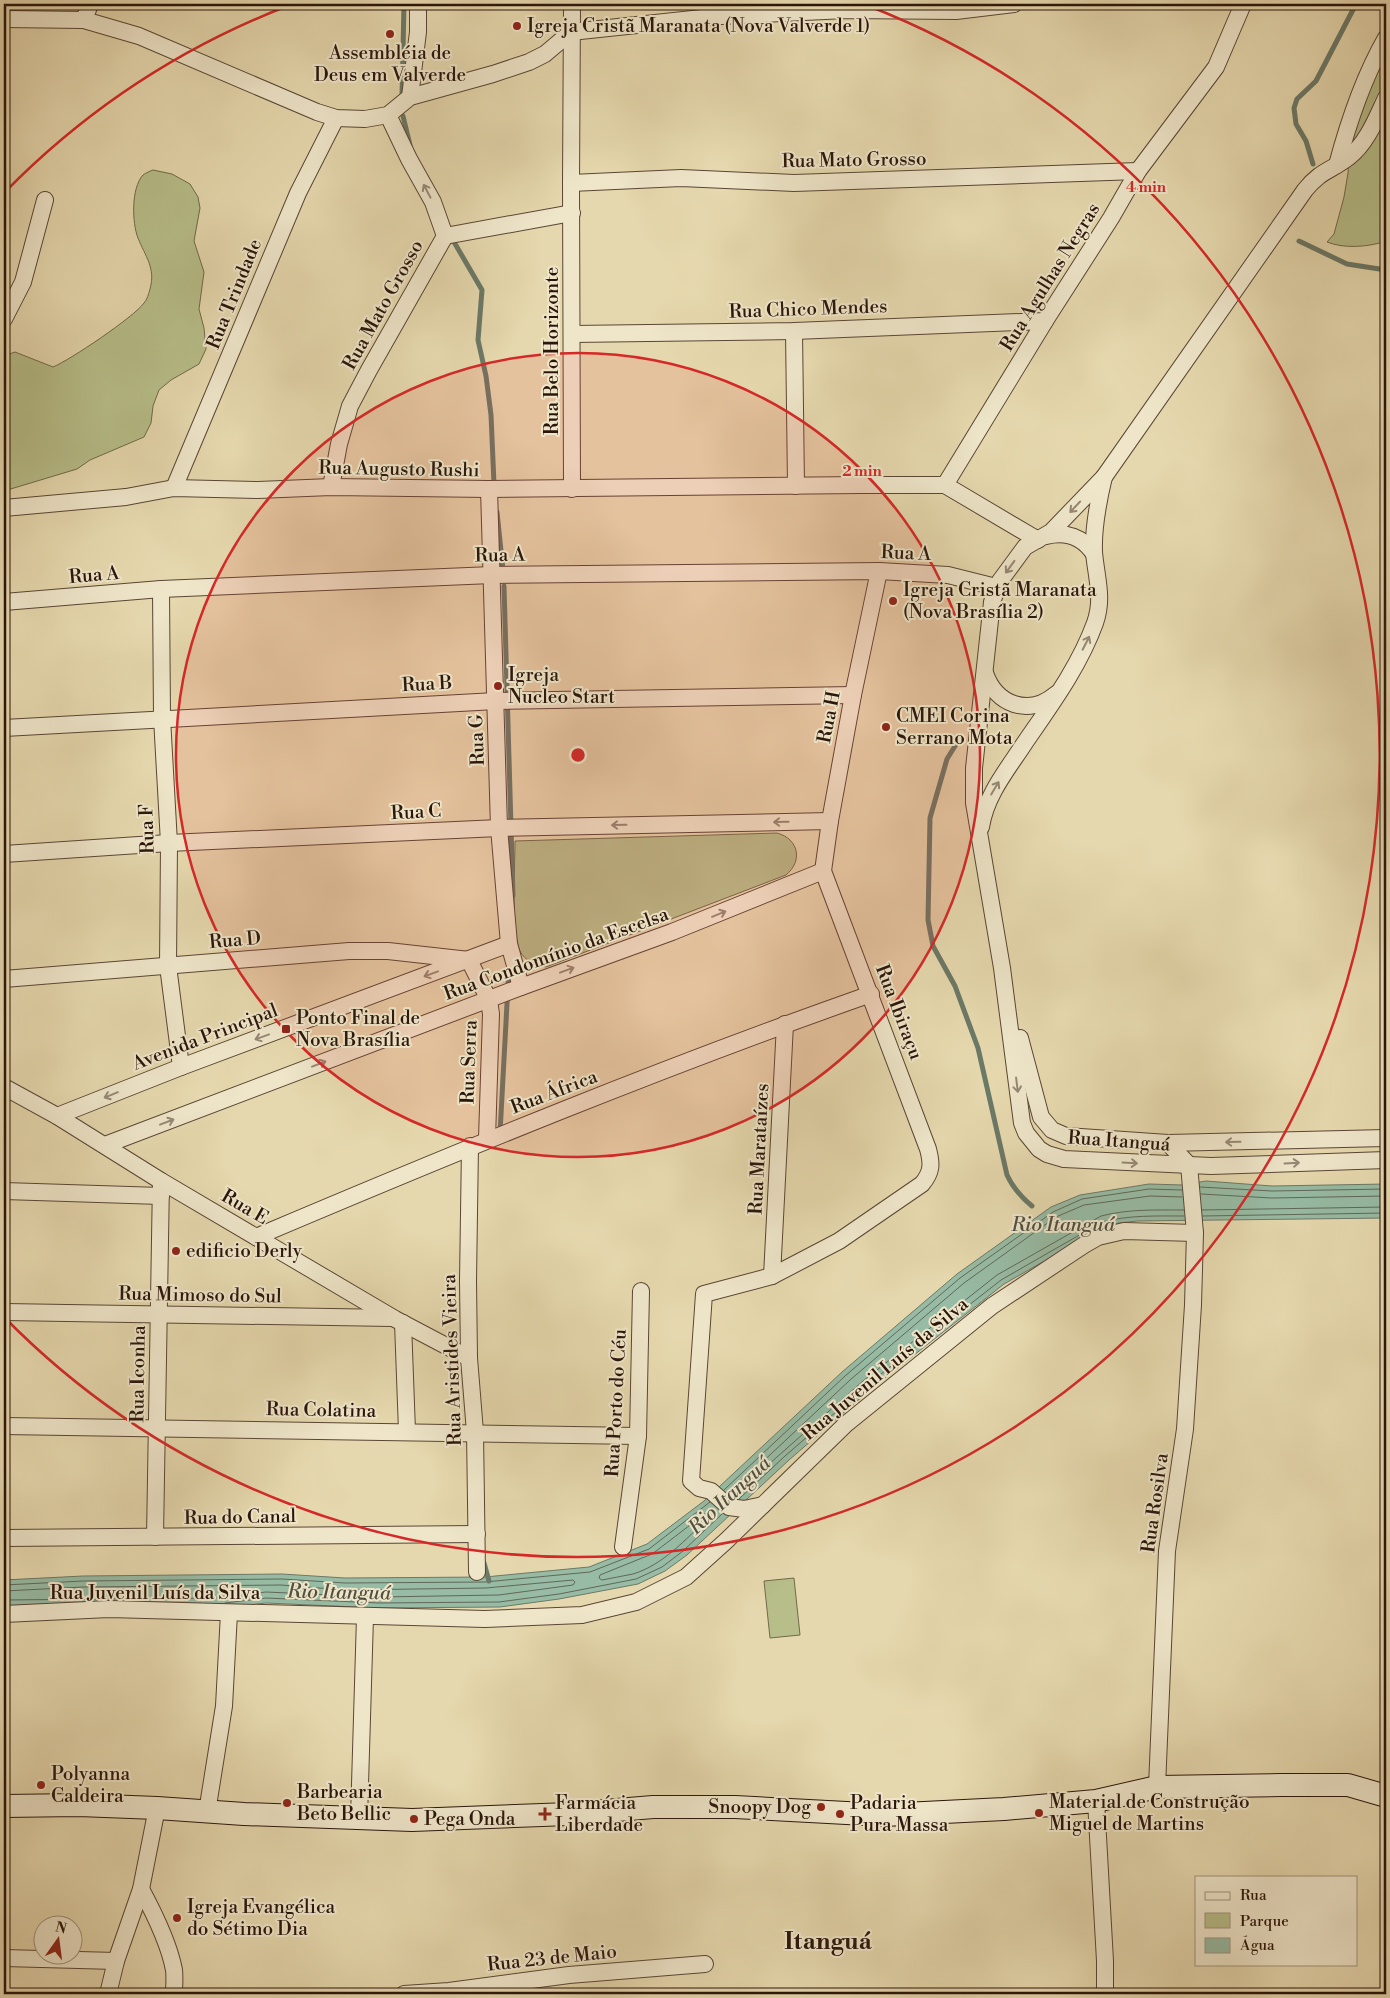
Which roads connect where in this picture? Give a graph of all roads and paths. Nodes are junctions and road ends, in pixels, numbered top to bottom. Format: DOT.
graph roads {
  1 [pos="90,4"];
  2 [pos="418,4"];
  3 [pos="572,4"];
  4 [pos="1014,4"];
  5 [pos="1243,4"];
  6 [pos="721,10"];
  7 [pos="4,19"];
  8 [pos="84,20"];
  9 [pos="571,32"];
  10 [pos="1386,38"];
  11 [pos="410,97"];
  12 [pos="1386,98"];
  13 [pos="388,115"];
  14 [pos="336,118"];
  15 [pos="1337,165"];
  16 [pos="1138,171"];
  17 [pos="571,183"];
  18 [pos="45,200"];
  19 [pos="572,213"];
  20 [pos="445,236"];
  21 [pos="4,320"];
  22 [pos="1044,320"];
  23 [pos="794,331"];
  24 [pos="572,334"];
  25 [pos="1104,477"];
  26 [pos="949,478"];
  27 [pos="796,486"];
  28 [pos="331,487"];
  29 [pos="174,488"];
  30 [pos="572,489"];
  31 [pos="489,490"];
  32 [pos="4,508"];
  33 [pos="1042,538"];
  34 [pos="1094,554"];
  35 [pos="879,572"];
  36 [pos="492,575"];
  37 [pos="996,587"];
  38 [pos="161,589"];
  39 [pos="4,602"];
  40 [pos="985,673"];
  41 [pos="1063,686"];
  42 [pos="853,695"];
  43 [pos="496,701"];
  44 [pos="162,718"];
  45 [pos="4,728"];
  46 [pos="830,821"];
  47 [pos="499,828"];
  48 [pos="980,834"];
  49 [pos="168,843"];
  50 [pos="4,854"];
  51 [pos="823,871"];
  52 [pos="509,944"];
  53 [pos="469,960"];
  54 [pos="168,966"];
  55 [pos="1002,968"];
  56 [pos="4,979"];
  57 [pos="521,987"];
  58 [pos="871,994"];
  59 [pos="490,1000"];
  60 [pos="785,1024"];
  61 [pos="181,1067"];
  62 [pos="4,1087"];
  63 [pos="56,1116"];
  64 [pos="1386,1138"];
  65 [pos="487,1139"];
  66 [pos="1168,1142"];
  67 [pos="104,1145"];
  68 [pos="470,1146"];
  69 [pos="1386,1160"];
  70 [pos="1190,1173"];
  71 [pos="161,1188"];
  72 [pos="4,1191"];
  73 [pos="1195,1228"];
  74 [pos="256,1237"];
  75 [pos="772,1276"];
  76 [pos="641,1291"];
  77 [pos="4,1312"];
  78 [pos="159,1315"];
  79 [pos="399,1321"];
  80 [pos="469,1358"];
  81 [pos="4,1426"];
  82 [pos="157,1428"];
  83 [pos="406,1431"];
  84 [pos="475,1432"];
  85 [pos="638,1436"];
  86 [pos="763,1505"];
  87 [pos="477,1534"];
  88 [pos="155,1537"];
  89 [pos="4,1538"];
  90 [pos="623,1547"];
  91 [pos="477,1572"];
  92 [pos="229,1613"];
  93 [pos="4,1614"];
  94 [pos="365,1617"];
  95 [pos="1157,1787"];
  96 [pos="1386,1796"];
  97 [pos="1096,1801"];
  98 [pos="4,1806"];
  99 [pos="157,1808"];
  100 [pos="207,1812"];
  101 [pos="359,1818"];
  102 [pos="141,1889"];
  103 [pos="4,1958"];
  104 [pos="116,1961"];
  105 [pos="705,1964"];
  106 [pos="108,1994"];
  107 [pos="174,1994"];
  108 [pos="404,1994"];
  109 [pos="1105,1994"];
  1 -- 8 [label="street"];
  2 -- 11 [label="street"];
  3 -- 9 [label="street, Rua Belo Horizonte"];
  4 -- 6 [label="street"];
  5 -- 16 [label="street, Rua Agulhas Negras"];
  6 -- 9 [label="street"];
  7 -- 8 [label="street"];
  8 -- 14 [label="street"];
  9 -- 11 [label="street"];
  9 -- 17 [label="street, Rua Belo Horizonte"];
  10 -- 15 [label="street"];
  11 -- 13 [label="street"];
  12 -- 15 [label="street"];
  13 -- 14 [label="street"];
  20 -- 13 [label="street, Rua Mato Grosso, one-way"];
  14 -- 29 [label="street, Rua Trindade"];
  15 -- 25 [label="street"];
  16 -- 17 [label="street, Rua Mato Grosso"];
  16 -- 22 [label="street, Rua Agulhas Negras"];
  17 -- 19 [label="street, Rua Belo Horizonte"];
  18 -- 21 [label="street"];
  19 -- 20 [label="street"];
  19 -- 24 [label="street, Rua Belo Horizonte"];
  20 -- 28 [label="street, Rua Mato Grosso"];
  22 -- 23 [label="street, Rua Chico Mendes"];
  22 -- 26 [label="street, Rua Agulhas Negras"];
  23 -- 24 [label="street, Rua Chico Mendes"];
  23 -- 27 [label="street"];
  24 -- 30 [label="street, Rua Belo Horizonte"];
  25 -- 33 [label="street, Rua Itanguá, one-way"];
  25 -- 34 [label="street, Rua Itanguá"];
  26 -- 27 [label="street, Rua Augusto Rushi"];
  26 -- 33 [label="street"];
  27 -- 30 [label="street, Rua Augusto Rushi"];
  28 -- 29 [label="street, Rua Augusto Rushi"];
  28 -- 31 [label="street, Rua Augusto Rushi"];
  29 -- 32 [label="street, Rua Augusto Rushi"];
  30 -- 31 [label="street, Rua Augusto Rushi"];
  31 -- 36 [label="street, Rua G"];
  33 -- 34 [label="street"];
  33 -- 37 [label="street, Rua Itanguá, one-way"];
  41 -- 34 [label="street, Rua Itanguá, one-way"];
  35 -- 36 [label="street, Rua A"];
  35 -- 37 [label="street, Rua A"];
  35 -- 42 [label="street, Rua H"];
  36 -- 38 [label="street, Rua A"];
  36 -- 43 [label="street, Rua G"];
  37 -- 40 [label="street, Rua Itanguá"];
  38 -- 39 [label="street, Rua A"];
  38 -- 44 [label="street, Rua F"];
  40 -- 41 [label="street"];
  40 -- 48 [label="street, Rua Itanguá"];
  48 -- 41 [label="street, Rua Itanguá, one-way"];
  42 -- 43 [label="street, Rua B"];
  42 -- 46 [label="street, Rua H"];
  43 -- 44 [label="street, Rua B"];
  43 -- 47 [label="street, Rua G"];
  44 -- 45 [label="street, Rua B"];
  44 -- 49 [label="street, Rua F"];
  46 -- 47 [label="street, Rua C, one-way"];
  46 -- 51 [label="street, Rua H"];
  47 -- 49 [label="street, Rua C"];
  47 -- 52 [label="street, Rua G"];
  48 -- 55 [label="street, Rua Itanguá"];
  49 -- 50 [label="street, Rua C"];
  49 -- 54 [label="street, Rua F"];
  57 -- 51 [label="street, Rua Condomínio da Escelsa, one-way"];
  51 -- 58 [label="street, Rua Ibiraçu"];
  52 -- 53 [label="street, Avenida Principal"];
  52 -- 57 [label="street, Rua G"];
  53 -- 54 [label="street, Rua D"];
  53 -- 59 [label="street, Rua Serra"];
  53 -- 61 [label="street, Avenida Principal, one-way"];
  54 -- 56 [label="street, Rua D"];
  54 -- 61 [label="street, Rua F"];
  55 -- 66 [label="street, Rua Itanguá"];
  55 -- 70 [label="street, Rua Itanguá, one-way"];
  57 -- 59 [label="street, Rua Condomínio da Escelsa"];
  58 -- 60 [label="street, Rua África"];
  58 -- 75 [label="street, Rua Ibiraçu"];
  59 -- 65 [label="street, Rua Serra"];
  67 -- 59 [label="street, Rua Condomínio da Escelsa, one-way"];
  60 -- 65 [label="street, Rua África"];
  60 -- 75 [label="street, Rua Marataízes"];
  61 -- 63 [label="street, Avenida Principal, one-way"];
  62 -- 63 [label="street, Rua E"];
  63 -- 67 [label="street, Rua E"];
  64 -- 66 [label="street, Rua Itanguá, one-way"];
  65 -- 68 [label="street, Rua África"];
  66 -- 70 [label="street"];
  67 -- 71 [label="street, Rua E"];
  68 -- 74 [label="street, Rua África"];
  68 -- 80 [label="street, Rua Aristides Vieira"];
  70 -- 69 [label="street, Rua Itanguá, one-way"];
  70 -- 73 [label="street, Rua Rosilva"];
  71 -- 72 [label="street"];
  71 -- 74 [label="street, Rua E"];
  71 -- 78 [label="street, Rua Iconha"];
  73 -- 86 [label="street, Rua Juvenil Luís da Silva"];
  73 -- 95 [label="street, Rua Rosilva"];
  74 -- 79 [label="street, Rua E"];
  75 -- 86 [label="street"];
  76 -- 85 [label="street, Rua Porto do Céu"];
  77 -- 78 [label="street, Rua Mimoso do Sul"];
  78 -- 79 [label="street, Rua Mimoso do Sul"];
  78 -- 82 [label="street, Rua Iconha"];
  79 -- 80 [label="street, Rua E"];
  79 -- 83 [label="street"];
  80 -- 84 [label="street, Rua Aristides Vieira"];
  81 -- 82 [label="street, Rua Colatina"];
  82 -- 83 [label="street, Rua Colatina"];
  82 -- 88 [label="street, Rua Iconha"];
  83 -- 84 [label="street, Rua Colatina"];
  84 -- 85 [label="street, Rua Colatina"];
  84 -- 87 [label="street, Rua Aristides Vieira"];
  85 -- 90 [label="street, Rua Porto do Céu"];
  86 -- 94 [label="street, Rua Juvenil Luís da Silva"];
  87 -- 88 [label="street, Rua do Canal"];
  87 -- 91 [label="street, Rua Aristides Vieira"];
  88 -- 89 [label="street, Rua do Canal"];
  92 -- 93 [label="street, Rua Juvenil Luís da Silva"];
  92 -- 94 [label="street, Rua Juvenil Luís da Silva"];
  92 -- 100 [label="street"];
  94 -- 101 [label="street"];
  95 -- 96 [label="street"];
  95 -- 97 [label="street"];
  97 -- 101 [label="street"];
  97 -- 109 [label="street"];
  98 -- 99 [label="street"];
  99 -- 100 [label="street"];
  99 -- 102 [label="street"];
  100 -- 101 [label="street"];
  102 -- 104 [label="street"];
  102 -- 107 [label="street"];
  103 -- 104 [label="street"];
  104 -- 106 [label="street"];
  105 -- 108 [label="street, Rua 23 de Maio"];
}
